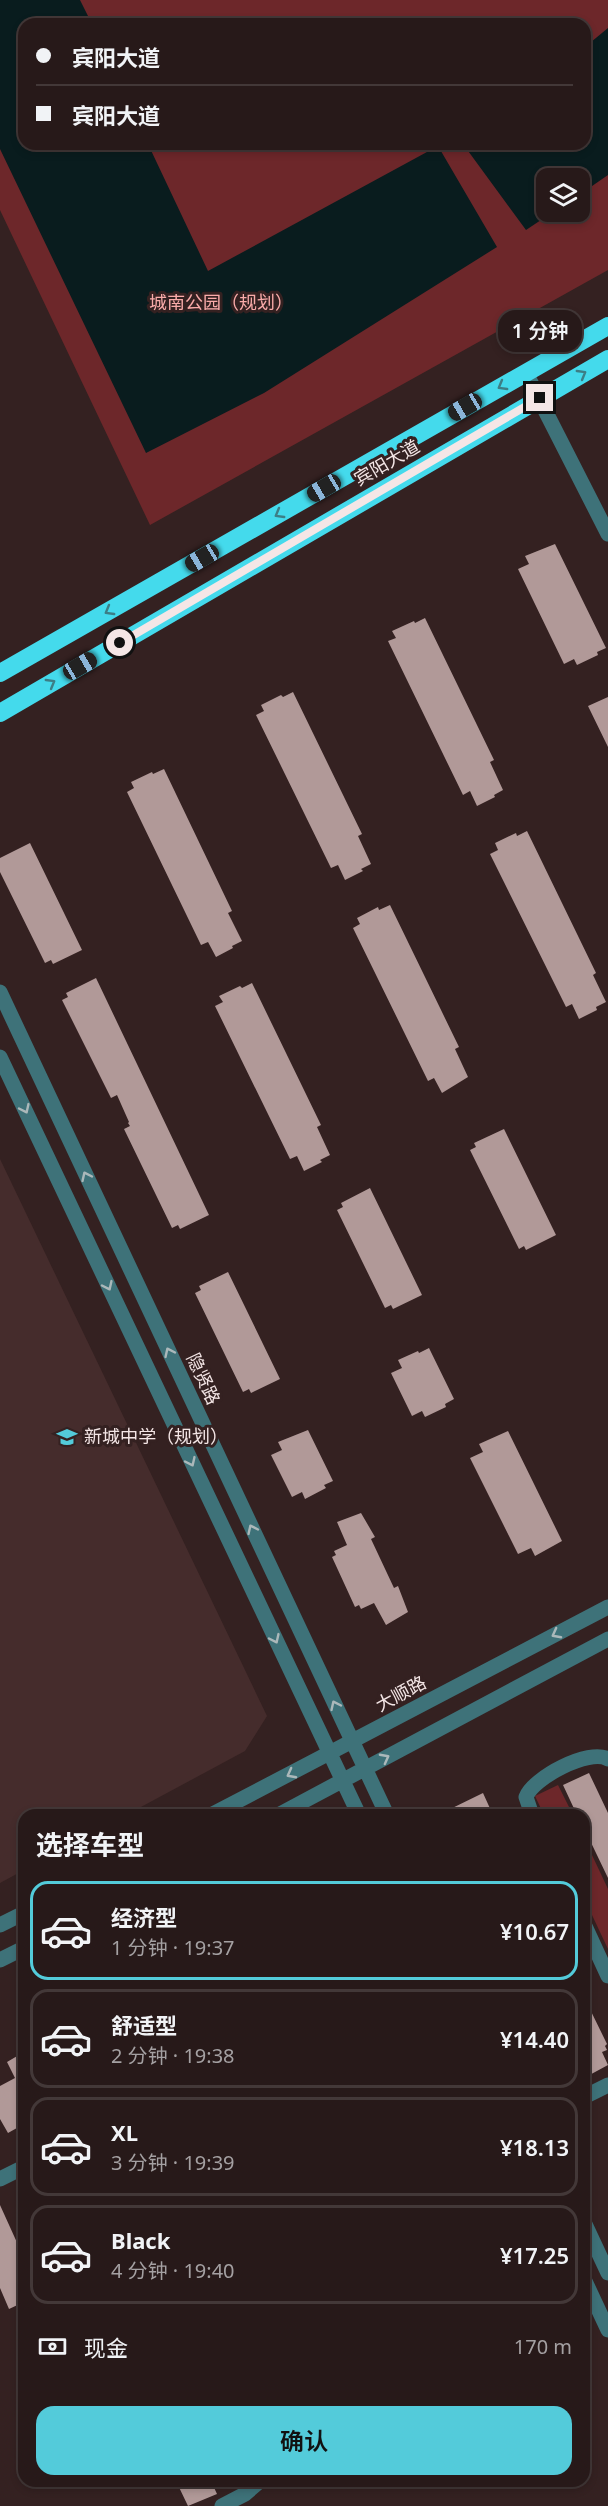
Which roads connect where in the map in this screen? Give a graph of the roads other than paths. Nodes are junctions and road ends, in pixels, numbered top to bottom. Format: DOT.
graph roads {
  1 [pos="608,326"];
  2 [pos="608,358"];
  3 [pos="526,373"];
  4 [pos="540,398"];
  5 [pos="608,534"];
  6 [pos="0,673"];
  7 [pos="0,712"];
  8 [pos="0,992"];
  9 [pos="0,1056"];
  10 [pos="608,1607"];
  11 [pos="608,1639"];
  12 [pos="352,1742"];
  13 [pos="329,1754"];
  14 [pos="608,1759"];
  15 [pos="365,1769"];
  16 [pos="342,1781"];
  17 [pos="224,1809"];
  18 [pos="289,1809"];
  19 [pos="356,1809"];
  20 [pos="384,1809"];
  21 [pos="530,1809"];
  22 [pos="18,1916"];
  23 [pos="0,1925"];
  24 [pos="590,1937"];
  25 [pos="18,1951"];
  26 [pos="0,1960"];
  27 [pos="608,1976"];
  28 [pos="608,2085"];
  29 [pos="590,2094"];
  30 [pos="18,2170"];
  31 [pos="0,2179"];
  32 [pos="590,2235"];
  33 [pos="608,2273"];
  34 [pos="590,2292"];
  35 [pos="608,2330"];
  36 [pos="249,2487"];
  37 [pos="222,2506"];
  1 -- 3 [label="highway, 宾阳大道"];
  4 -- 2 [label="highway, 宾阳大道, one-way"];
  3 -- 4 [label="street"];
  3 -- 6 [label="highway, 宾阳大道, one-way"];
  4 -- 5 [label="street"];
  7 -- 4 [label="highway, 宾阳大道, one-way"];
  12 -- 8 [label="street, 隐贤路, one-way"];
  9 -- 13 [label="street, one-way"];
  10 -- 12 [label="street, 大顺路, one-way"];
  15 -- 11 [label="street, one-way"];
  12 -- 13 [label="street, 大顺路"];
  12 -- 15 [label="street, 隐贤路"];
  13 -- 16 [label="street"];
  13 -- 17 [label="street, 大顺路, one-way"];
  14 -- 21 [label="street"];
  15 -- 16 [label="street"];
  15 -- 20 [label="street, 隐贤路"];
  16 -- 18 [label="street"];
  16 -- 19 [label="street"];
  22 -- 23 [label="street"];
  24 -- 27 [label="street"];
  25 -- 26 [label="street"];
  28 -- 29 [label="street"];
  30 -- 31 [label="street"];
  32 -- 33 [label="street"];
  34 -- 35 [label="street"];
  36 -- 37 [label="street"];
}
